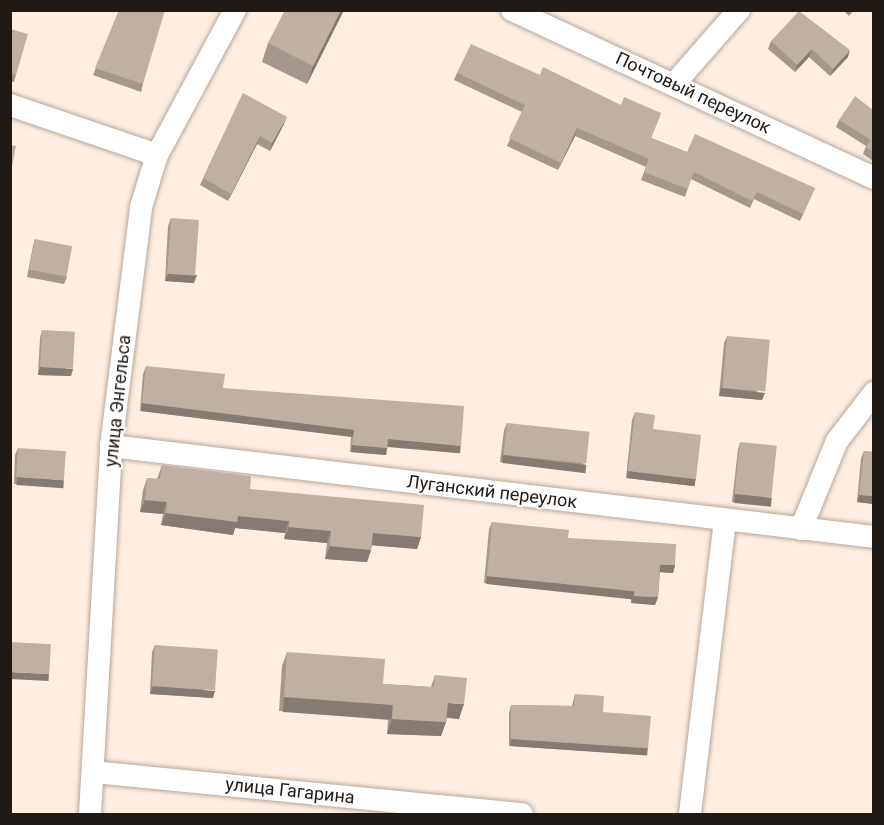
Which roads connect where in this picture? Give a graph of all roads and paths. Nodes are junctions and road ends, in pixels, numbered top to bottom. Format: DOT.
graph roads {
  1 [pos="235,10"];
  2 [pos="512,10"];
  3 [pos="739,10"];
  4 [pos="675,83"];
  5 [pos="10,105"];
  6 [pos="158,155"];
  7 [pos="873,178"];
  8 [pos="873,393"];
  9 [pos="111,446"];
  10 [pos="725,521"];
  11 [pos="801,529"];
  12 [pos="873,537"];
  13 [pos="93,772"];
  14 [pos="90,814"];
  15 [pos="522,814"];
  16 [pos="690,814"];
  1 -- 6 [label="street, улица Энгельса"];
  2 -- 4 [label="street, Почтовый переулок"];
  3 -- 4 [label="street"];
  4 -- 7 [label="street, Почтовый переулок"];
  5 -- 6 [label="street"];
  6 -- 9 [label="street, улица Энгельса"];
  8 -- 11 [label="street"];
  9 -- 10 [label="street, Луганский переулок"];
  9 -- 13 [label="street, улица Энгельса"];
  10 -- 11 [label="street, Луганский переулок"];
  10 -- 16 [label="street"];
  11 -- 12 [label="street, Луганский переулок"];
  13 -- 14 [label="street, улица Энгельса"];
  13 -- 15 [label="street, улица Гагарина"];
}
